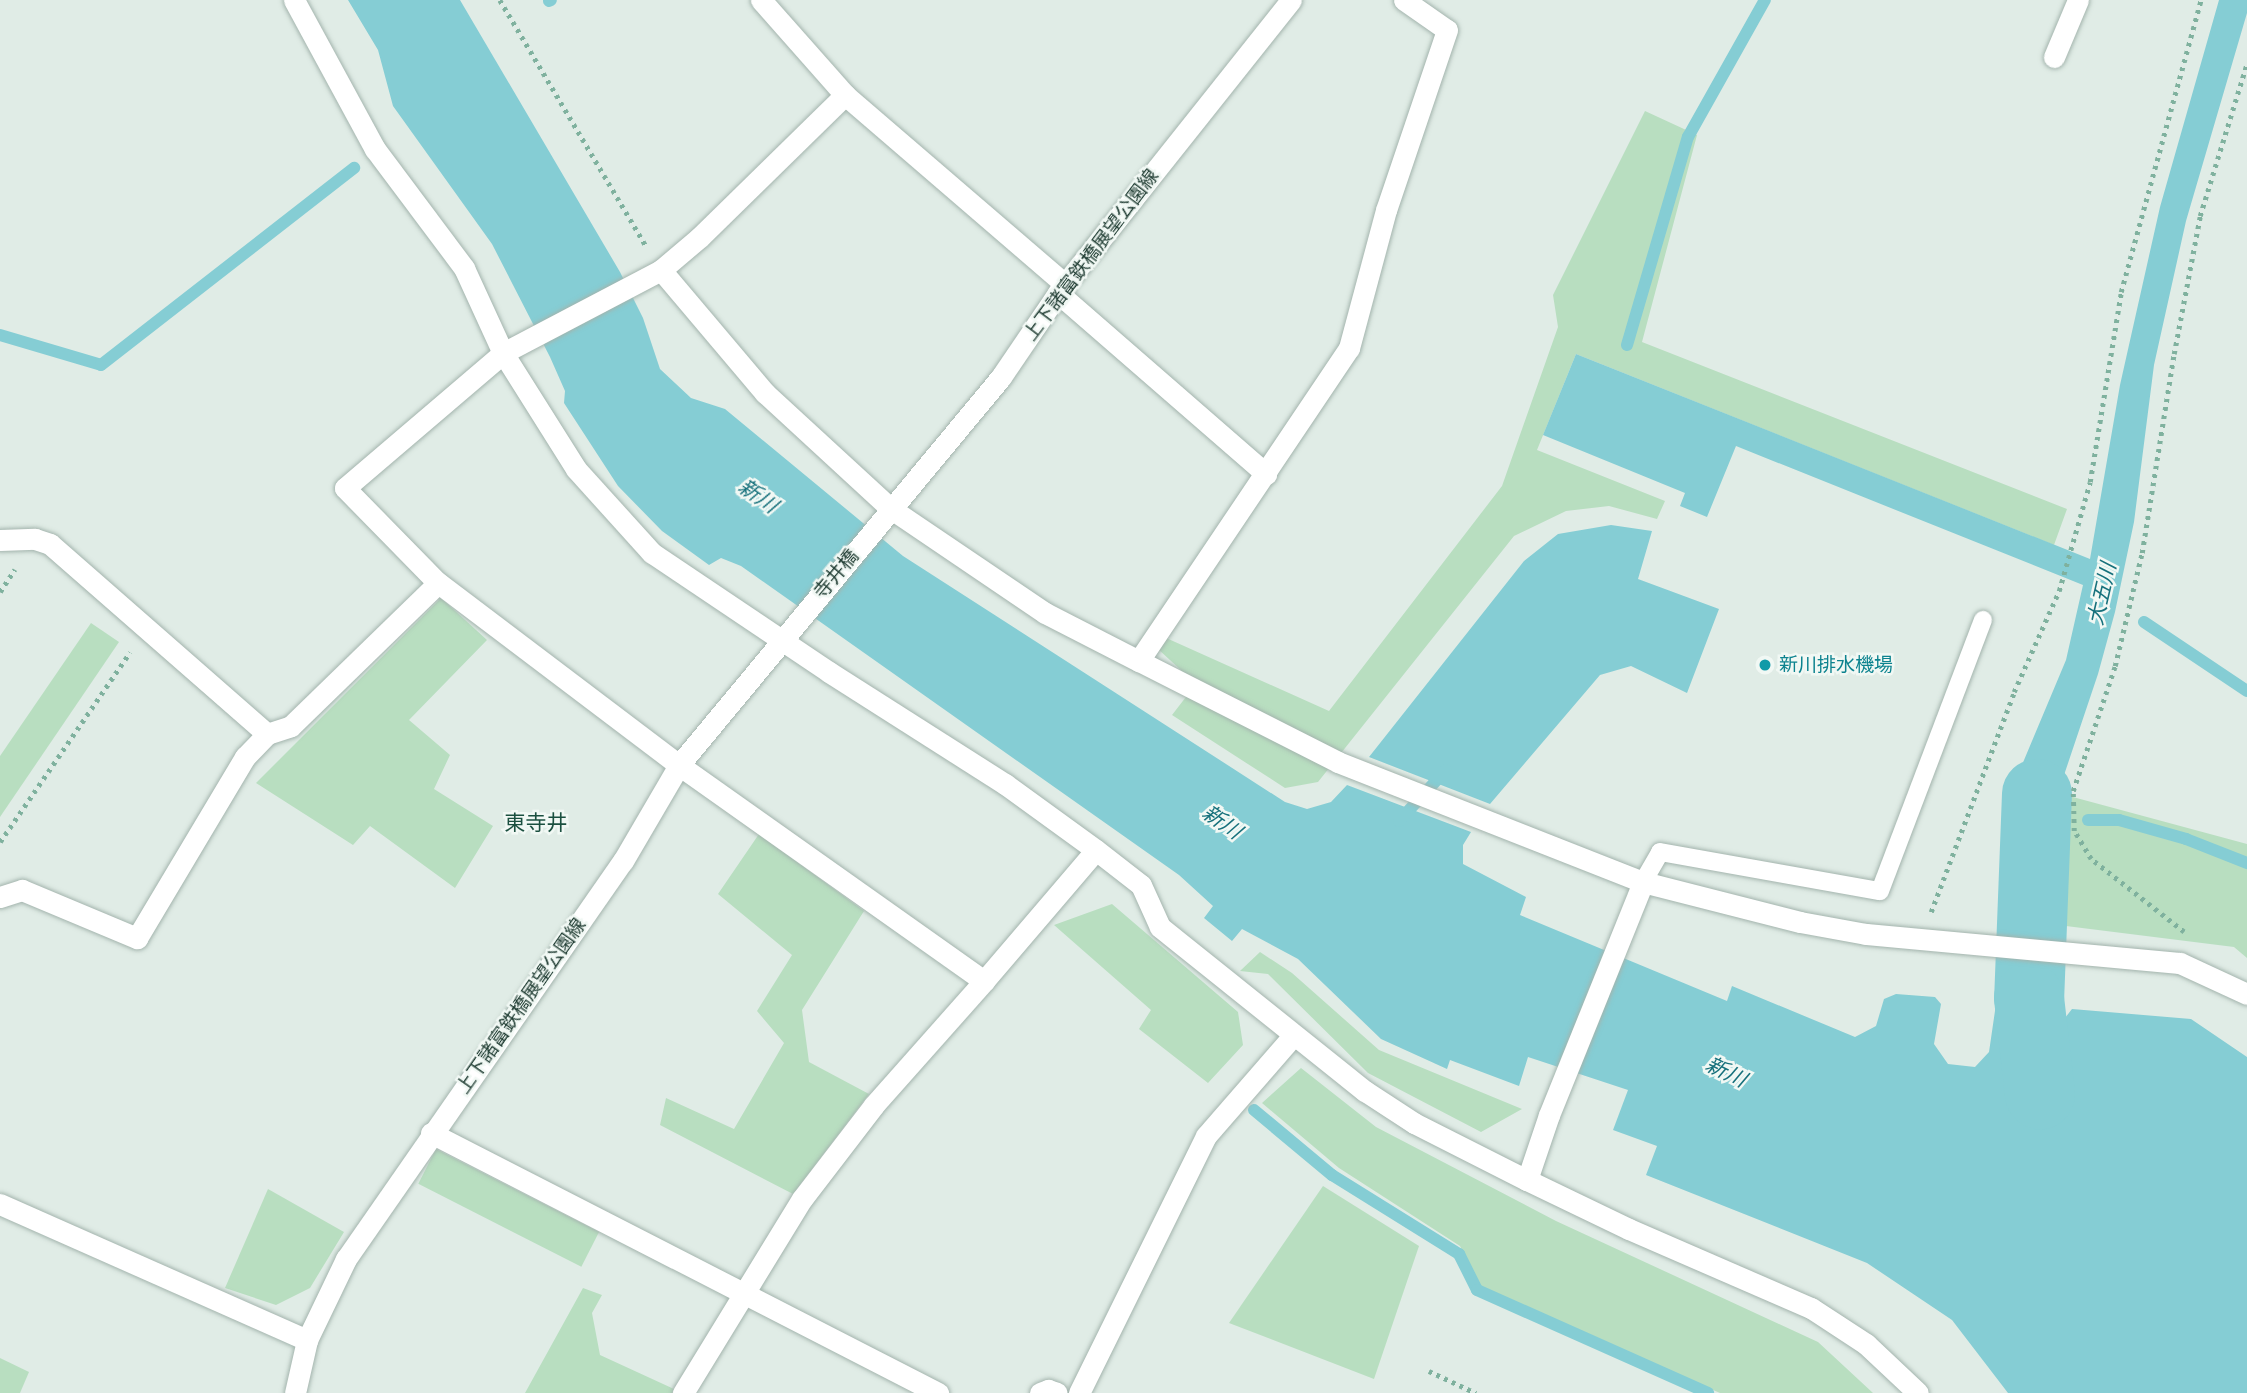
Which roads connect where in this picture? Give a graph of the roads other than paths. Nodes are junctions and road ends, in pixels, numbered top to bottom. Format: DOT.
graph roads {
  1 [pos="294,0"];
  2 [pos="761,0"];
  3 [pos="1292,0"];
  4 [pos="1404,0"];
  5 [pos="2078,0"];
  6 [pos="2054,57"];
  7 [pos="845,95"];
  8 [pos="653,275"];
  9 [pos="1061,289"];
  10 [pos="509,349"];
  11 [pos="1266,474"];
  12 [pos="890,508"];
  13 [pos="0,540"];
  14 [pos="438,583"];
  15 [pos="1983,620"];
  16 [pos="781,639"];
  17 [pos="1139,662"];
  18 [pos="267,734"];
  19 [pos="679,765"];
  20 [pos="1096,850"];
  21 [pos="1643,882"];
  22 [pos="0,897"];
  23 [pos="984,981"];
  24 [pos="2247,994"];
  25 [pos="1293,1036"];
  26 [pos="431,1133"];
  27 [pos="1527,1180"];
  28 [pos="0,1204"];
  29 [pos="745,1296"];
  30 [pos="307,1340"];
  31 [pos="295,1393"];
  32 [pos="682,1393"];
  33 [pos="938,1393"];
  34 [pos="1040,1393"];
  35 [pos="1057,1393"];
  36 [pos="1079,1393"];
  37 [pos="1917,1393"];
  1 -- 10 [label="street"];
  2 -- 7 [label="street"];
  3 -- 9 [label="street, 上下諸富鉄橋展望公園線"];
  4 -- 11 [label="street"];
  5 -- 6 [label="street"];
  7 -- 8 [label="street"];
  7 -- 9 [label="street"];
  8 -- 10 [label="street"];
  8 -- 12 [label="street"];
  9 -- 11 [label="street"];
  9 -- 12 [label="street, 上下諸富鉄橋展望公園線"];
  10 -- 14 [label="street"];
  10 -- 16 [label="street"];
  11 -- 17 [label="street"];
  12 -- 16 [label="street, 寺井橋"];
  12 -- 17 [label="street"];
  13 -- 18 [label="street"];
  14 -- 18 [label="street"];
  14 -- 19 [label="street"];
  15 -- 21 [label="lane"];
  16 -- 19 [label="street, 上下諸富鉄橋展望公園線"];
  16 -- 20 [label="street"];
  17 -- 21 [label="street"];
  18 -- 22 [label="street"];
  19 -- 23 [label="street"];
  19 -- 26 [label="street, 上下諸富鉄橋展望公園線"];
  20 -- 23 [label="street"];
  20 -- 25 [label="street"];
  21 -- 24 [label="street"];
  21 -- 27 [label="street"];
  23 -- 29 [label="street"];
  25 -- 27 [label="street"];
  25 -- 36 [label="street"];
  26 -- 29 [label="street"];
  26 -- 30 [label="street, 上下諸富鉄橋展望公園線"];
  27 -- 37 [label="street"];
  28 -- 30 [label="street"];
  29 -- 32 [label="street"];
  29 -- 33 [label="street"];
  30 -- 31 [label="street, 上下諸富鉄橋展望公園線"];
  34 -- 35 [label="street"];
}
